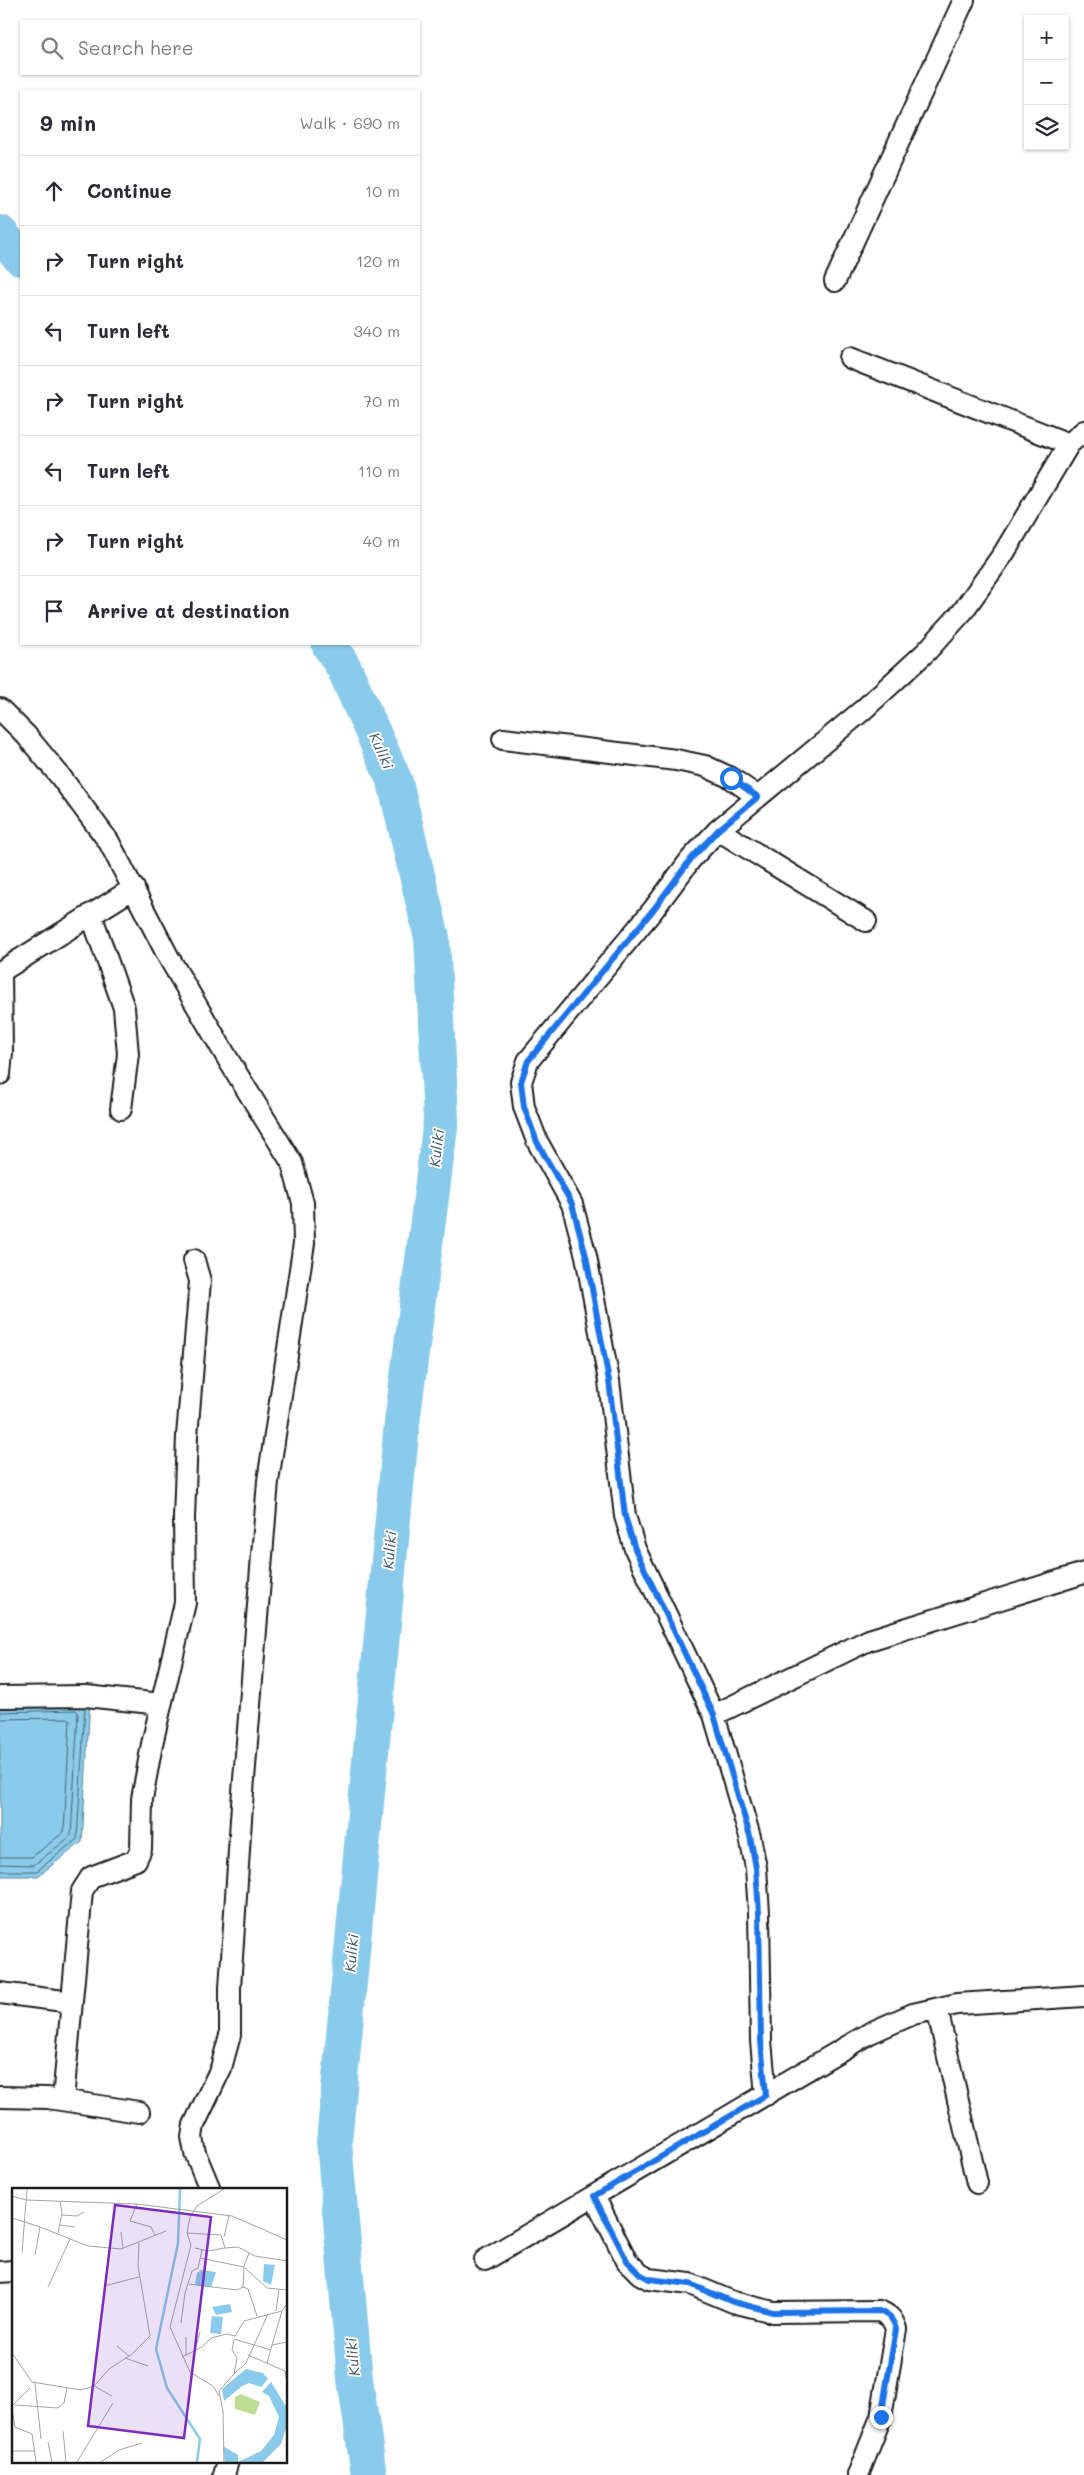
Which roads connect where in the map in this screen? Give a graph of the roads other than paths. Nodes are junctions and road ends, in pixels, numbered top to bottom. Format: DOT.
graph roads {
  1 [pos="964,0"];
  2 [pos="835,281"];
  3 [pos="850,358"];
  4 [pos="1077,437"];
  5 [pos="0,709"];
  6 [pos="503,739"];
  7 [pos="758,797"];
  8 [pos="718,830"];
  9 [pos="134,888"];
  10 [pos="91,914"];
  11 [pos="866,921"];
  12 [pos="0,972"];
  13 [pos="0,1074"];
  14 [pos="120,1109"];
  15 [pos="194,1260"];
  16 [pos="1084,1573"];
  17 [pos="0,1697"];
  18 [pos="161,1704"];
  19 [pos="714,1715"];
  20 [pos="0,1993"];
  21 [pos="1084,1996"];
  22 [pos="72,2002"];
  23 [pos="937,2009"];
  24 [pos="766,2095"];
  25 [pos="0,2097"];
  26 [pos="62,2100"];
  27 [pos="139,2112"];
  28 [pos="977,2184"];
  29 [pos="210,2188"];
  30 [pos="594,2196"];
  31 [pos="485,2260"];
  32 [pos="228,2462"];
  33 [pos="224,2475"];
  34 [pos="858,2475"];
  1 -- 2 [label="street"];
  3 -- 4 [label="street"];
  4 -- 7 [label="street"];
  5 -- 9 [label="street"];
  6 -- 7 [label="street"];
  7 -- 8 [label="street"];
  8 -- 11 [label="street"];
  8 -- 19 [label="street"];
  9 -- 10 [label="street"];
  9 -- 29 [label="street"];
  10 -- 12 [label="street"];
  10 -- 14 [label="street"];
  12 -- 13 [label="street"];
  15 -- 18 [label="street"];
  16 -- 19 [label="street"];
  17 -- 18 [label="street"];
  18 -- 22 [label="street"];
  19 -- 24 [label="street"];
  20 -- 22 [label="street"];
  21 -- 23 [label="street"];
  22 -- 26 [label="street"];
  23 -- 24 [label="street"];
  23 -- 28 [label="street"];
  24 -- 30 [label="street"];
  25 -- 26 [label="street"];
  26 -- 27 [label="street"];
  30 -- 31 [label="street"];
  30 -- 34 [label="street"];
  32 -- 33 [label="street"];
}
